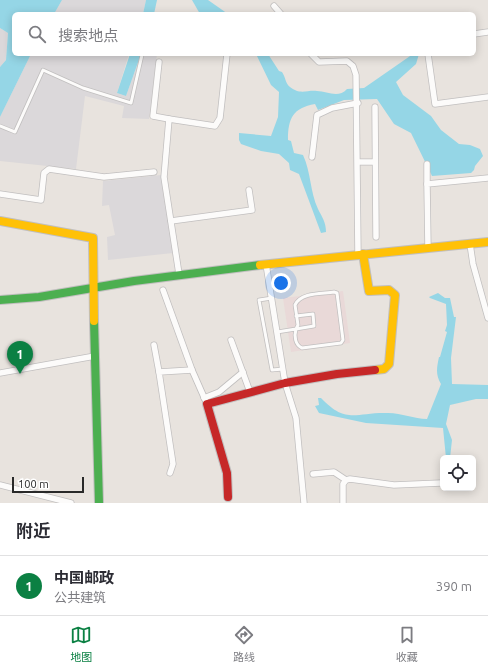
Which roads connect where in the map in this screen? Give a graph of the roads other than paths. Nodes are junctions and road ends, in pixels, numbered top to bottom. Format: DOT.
graph roads {
  1 [pos="274,6"];
  2 [pos="279,12"];
  3 [pos="488,32"];
  4 [pos="476,34"];
  5 [pos="142,56"];
  6 [pos="227,56"];
  7 [pos="313,56"];
  8 [pos="428,56"];
  9 [pos="159,62"];
  10 [pos="488,97"];
  11 [pos="358,102"];
  12 [pos="375,107"];
  13 [pos="170,118"];
  14 [pos="0,126"];
  15 [pos="312,158"];
  16 [pos="358,162"];
  17 [pos="374,162"];
  18 [pos="427,164"];
  19 [pos="154,172"];
  20 [pos="488,178"];
  21 [pos="428,184"];
  22 [pos="250,190"];
  23 [pos="0,194"];
  24 [pos="171,220"];
  25 [pos="0,221"];
  26 [pos="376,237"];
  27 [pos="488,242"];
  28 [pos="470,244"];
  29 [pos="428,248"];
  30 [pos="361,254"];
  31 [pos="266,264"];
  32 [pos="179,274"];
  33 [pos="93,287"];
  34 [pos="163,290"];
  35 [pos="272,298"];
  36 [pos="0,300"];
  37 [pos="296,316"];
  38 [pos="488,318"];
  39 [pos="296,329"];
  40 [pos="277,332"];
  41 [pos="231,340"];
  42 [pos="154,345"];
  43 [pos="95,356"];
  44 [pos="283,368"];
  45 [pos="192,370"];
  46 [pos="159,372"];
  47 [pos="243,372"];
  48 [pos="0,373"];
  49 [pos="285,383"];
  50 [pos="250,392"];
  51 [pos="206,401"];
  52 [pos="170,473"];
  53 [pos="313,474"];
  54 [pos="346,480"];
  55 [pos="440,483"];
  56 [pos="0,485"];
  57 [pos="228,497"];
  58 [pos="71,503"];
  59 [pos="99,503"];
  60 [pos="304,503"];
  61 [pos="343,503"];
  1 -- 2 [label="street"];
  3 -- 4 [label="street"];
  5 -- 14 [label="lane"];
  6 -- 13 [label="street"];
  7 -- 11 [label="street"];
  8 -- 10 [label="street"];
  9 -- 13 [label="street"];
  11 -- 15 [label="street"];
  11 -- 16 [label="street"];
  12 -- 17 [label="street"];
  13 -- 24 [label="street"];
  16 -- 17 [label="street"];
  16 -- 30 [label="street"];
  17 -- 26 [label="street"];
  18 -- 21 [label="street"];
  19 -- 23 [label="street"];
  20 -- 21 [label="street"];
  21 -- 29 [label="street"];
  22 -- 24 [label="street"];
  24 -- 32 [label="street"];
  25 -- 33 [label="street"];
  27 -- 28 [label="street"];
  28 -- 29 [label="street"];
  28 -- 38 [label="street"];
  29 -- 30 [label="street"];
  30 -- 31 [label="street"];
  30 -- 49 [label="street"];
  31 -- 32 [label="street"];
  31 -- 35 [label="street"];
  32 -- 33 [label="street"];
  33 -- 36 [label="street"];
  33 -- 43 [label="street"];
  34 -- 45 [label="street"];
  35 -- 40 [label="street"];
  35 -- 44 [label="lane"];
  37 -- 39 [label="lane"];
  37 -- 39 [label="lane"];
  37 -- 39 [label="lane"];
  39 -- 40 [label="lane"];
  40 -- 44 [label="street"];
  41 -- 47 [label="street"];
  42 -- 46 [label="street"];
  43 -- 48 [label="street"];
  43 -- 59 [label="street"];
  44 -- 49 [label="street"];
  45 -- 46 [label="street"];
  45 -- 51 [label="street"];
  46 -- 52 [label="street"];
  47 -- 50 [label="street"];
  47 -- 51 [label="street"];
  49 -- 50 [label="street"];
  49 -- 60 [label="street"];
  50 -- 51 [label="street"];
  51 -- 57 [label="street"];
  53 -- 54 [label="street"];
  54 -- 55 [label="street"];
  54 -- 61 [label="street"];
  56 -- 58 [label="street"];
}
